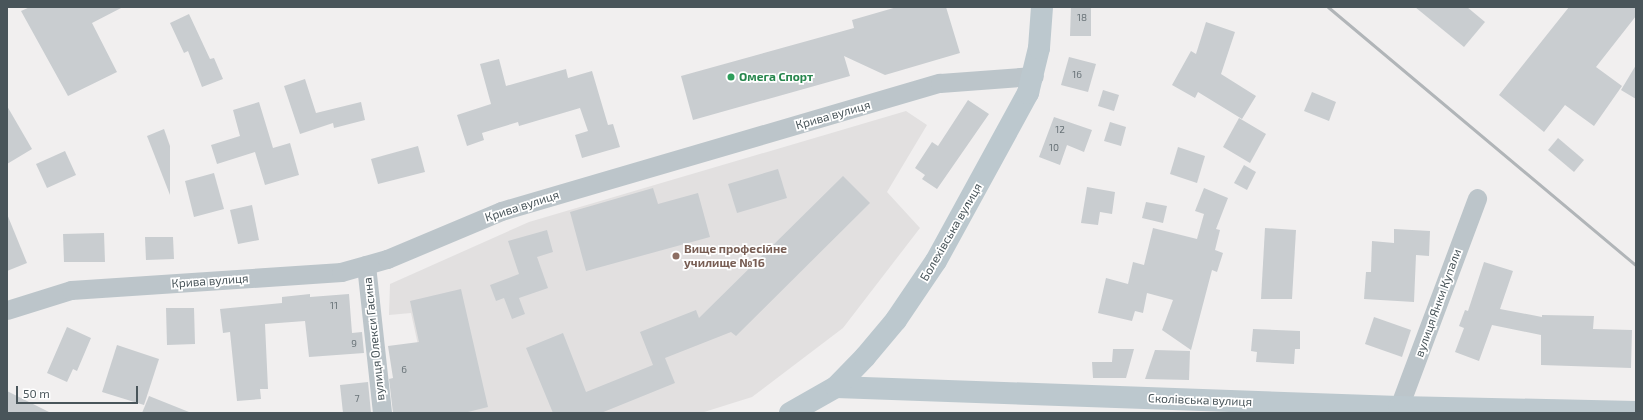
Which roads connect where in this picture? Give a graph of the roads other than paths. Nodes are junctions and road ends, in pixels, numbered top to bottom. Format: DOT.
graph roads {
  1 [pos="1042,7"];
  2 [pos="1034,76"];
  3 [pos="1477,198"];
  4 [pos="366,265"];
  5 [pos="7,310"];
  6 [pos="836,387"];
  7 [pos="1399,407"];
  8 [pos="1636,412"];
  9 [pos="382,413"];
  10 [pos="790,413"];
  1 -- 2 [label="street, Болехівська вулиця"];
  2 -- 4 [label="street, Крива вулиця"];
  2 -- 6 [label="street, Болехівська вулиця"];
  3 -- 7 [label="street, вулиця Янки Купали"];
  4 -- 5 [label="street, Крива вулиця"];
  4 -- 9 [label="street, вулиця Олекси Гасина"];
  6 -- 7 [label="street, Сколівська вулиця"];
  6 -- 10 [label="street, Болехівська вулиця"];
  7 -- 8 [label="street, Сколівська вулиця"];
}
